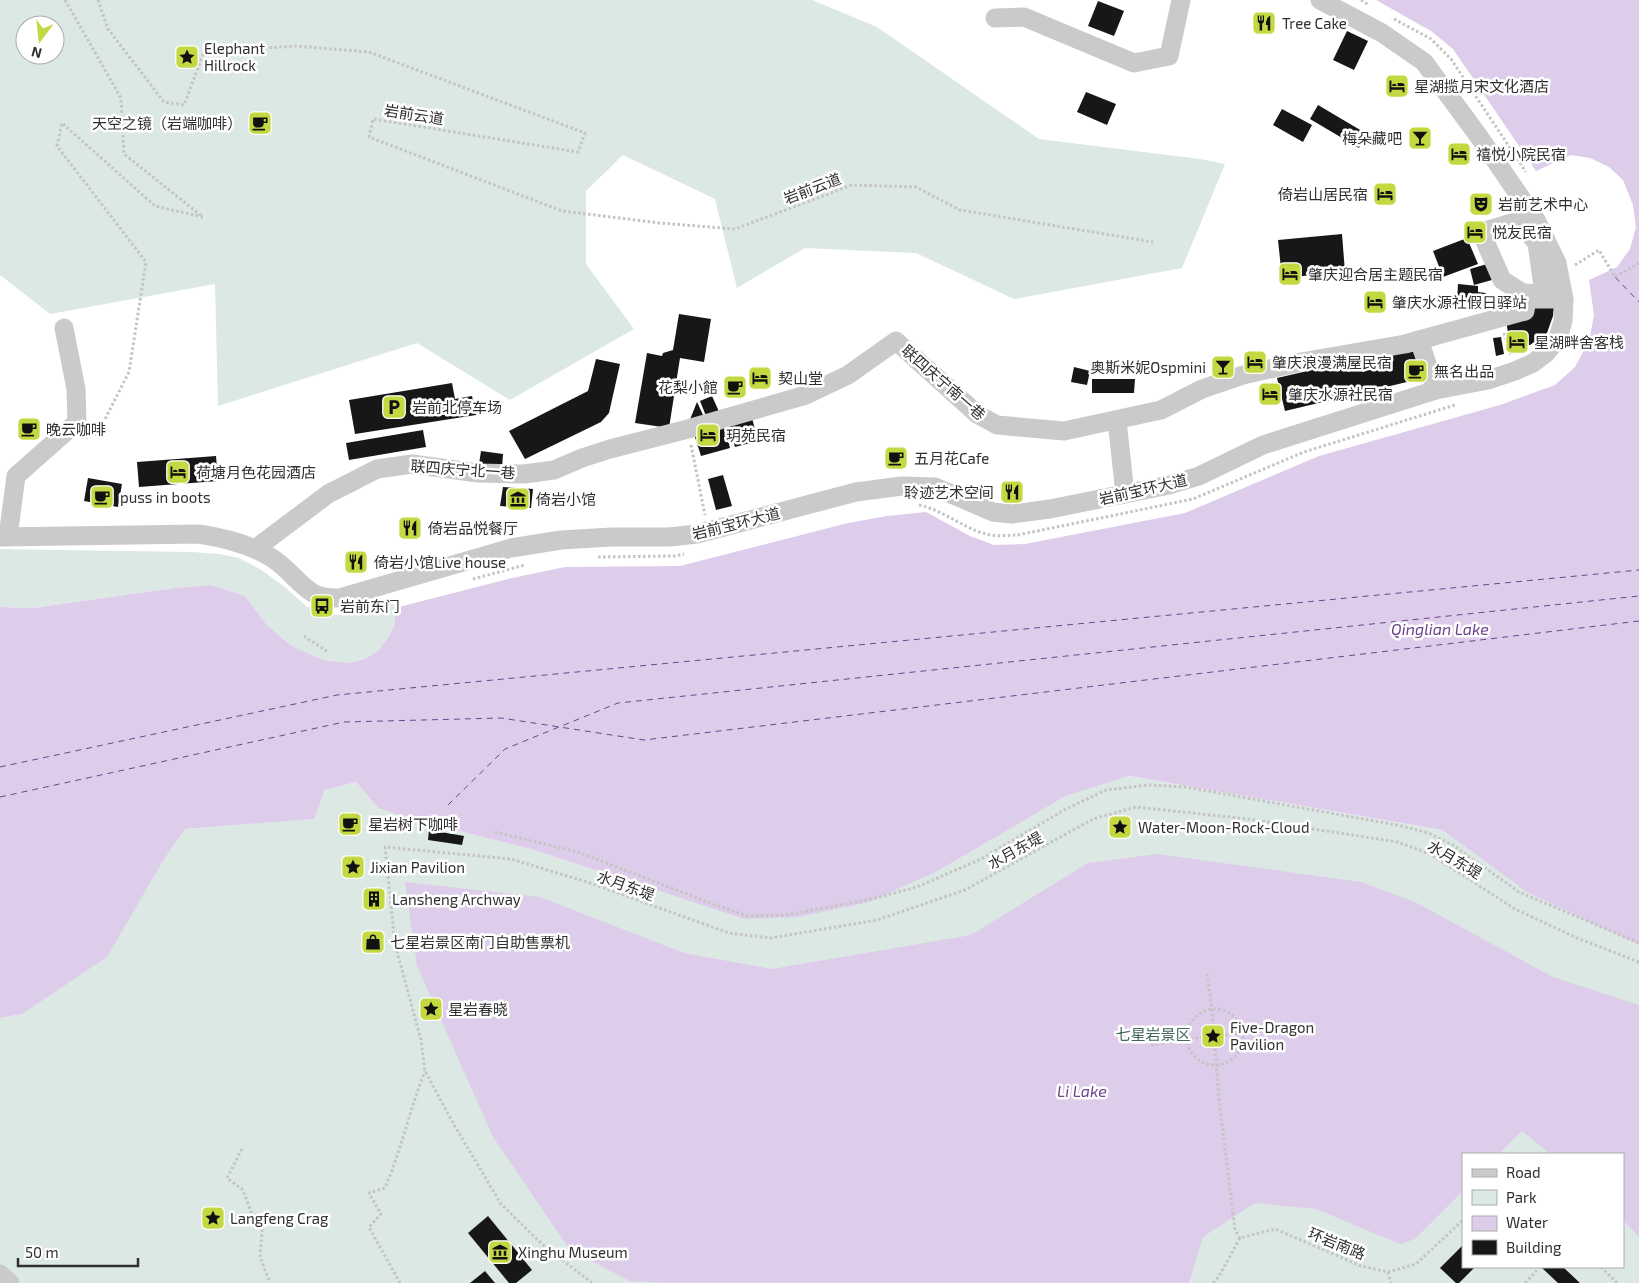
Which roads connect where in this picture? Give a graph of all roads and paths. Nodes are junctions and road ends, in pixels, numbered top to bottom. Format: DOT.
graph roads {
  1 [pos="66,0"];
  2 [pos="98,0"];
  3 [pos="1181,0"];
  4 [pos="1320,0"];
  5 [pos="1361,0"];
  6 [pos="1376,9"];
  7 [pos="995,18"];
  8 [pos="1392,18"];
  9 [pos="1530,178"];
  10 [pos="1153,242"];
  11 [pos="1639,263"];
  12 [pos="1576,274"];
  13 [pos="1564,299"];
  14 [pos="1500,318"];
  15 [pos="64,328"];
  16 [pos="1418,340"];
  17 [pos="896,341"];
  18 [pos="1515,371"];
  19 [pos="1436,390"];
  20 [pos="1457,405"];
  21 [pos="1117,420"];
  22 [pos="688,430"];
  23 [pos="84,439"];
  24 [pos="1125,494"];
  25 [pos="912,504"];
  26 [pos="709,531"];
  27 [pos="4,537"];
  28 [pos="255,549"];
  29 [pos="691,552"];
  30 [pos="590,557"];
  31 [pos="531,563"];
  32 [pos="467,580"];
  33 [pos="304,636"];
  34 [pos="328,652"];
  35 [pos="495,832"];
  36 [pos="1639,943"];
  37 [pos="1639,962"];
  38 [pos="1207,974"];
  39 [pos="1212,1009"];
  40 [pos="1274,1030"];
  41 [pos="1243,1034"];
  42 [pos="1212,1036"];
  43 [pos="1186,1039"];
  44 [pos="1151,1045"];
  45 [pos="1216,1066"];
  46 [pos="425,1070"];
  47 [pos="242,1149"];
  48 [pos="1462,1221"];
  49 [pos="1240,1238"];
  50 [pos="1539,1268"];
  51 [pos="1602,1268"];
  52 [pos="1388,1272"];
  53 [pos="0,1274"];
  54 [pos="10,1283"];
  55 [pos="270,1283"];
  56 [pos="400,1283"];
  57 [pos="592,1283"];
  58 [pos="1213,1283"];
  59 [pos="1391,1283"];
  60 [pos="1525,1283"];
  61 [pos="1617,1283"];
  1 -- 23 [label="path"];
  2 -- 10 [label="path, 岩前云道"];
  3 -- 7 [label="street"];
  4 -- 13 [label="street, 岩前宝环大道"];
  5 -- 6 [label="path"];
  8 -- 9 [label="path"];
  11 -- 12 [label="path"];
  13 -- 14 [label="street, 联四庆宁南一巷"];
  13 -- 18 [label="street, 岩前宝环大道"];
  14 -- 16 [label="street, 联四庆宁南一巷"];
  14 -- 18 [label="path"];
  15 -- 27 [label="street"];
  16 -- 19 [label="street"];
  16 -- 21 [label="street, 联四庆宁南一巷"];
  17 -- 21 [label="street, 联四庆宁南一巷"];
  17 -- 22 [label="street, 联四庆宁北一巷"];
  18 -- 19 [label="street, 岩前宝环大道"];
  19 -- 24 [label="street, 岩前宝环大道"];
  20 -- 25 [label="path"];
  21 -- 24 [label="street"];
  22 -- 26 [label="path"];
  22 -- 28 [label="street, 联四庆宁北一巷"];
  24 -- 26 [label="street, 岩前宝环大道"];
  26 -- 28 [label="street, 岩前宝环大道"];
  27 -- 28 [label="street"];
  29 -- 30 [label="path"];
  31 -- 32 [label="path"];
  33 -- 34 [label="path"];
  35 -- 36 [label="path"];
  37 -- 46 [label="path, 水月东堤"];
  38 -- 39 [label="path"];
  39 -- 41 [label="path"];
  39 -- 42 [label="path"];
  39 -- 43 [label="path"];
  40 -- 41 [label="path"];
  41 -- 42 [label="path"];
  41 -- 45 [label="path"];
  42 -- 43 [label="path"];
  42 -- 45 [label="path"];
  43 -- 44 [label="path"];
  43 -- 45 [label="path"];
  45 -- 49 [label="path"];
  46 -- 56 [label="path"];
  46 -- 57 [label="path"];
  47 -- 55 [label="path"];
  48 -- 52 [label="path, 环岩南路"];
  49 -- 52 [label="path, 环岩南路"];
  49 -- 58 [label="path"];
  50 -- 60 [label="path"];
  51 -- 61 [label="path"];
  52 -- 59 [label="path"];
  53 -- 54 [label="street"];
}
